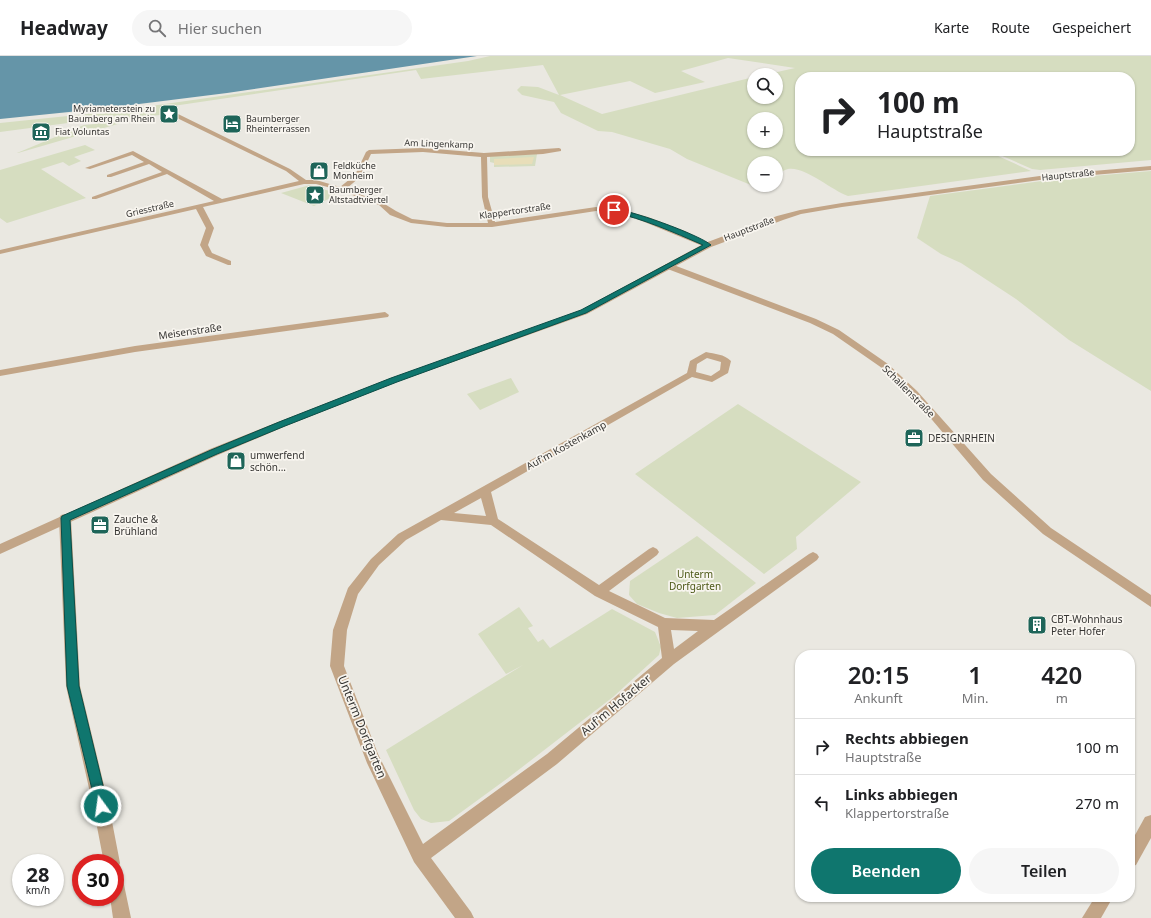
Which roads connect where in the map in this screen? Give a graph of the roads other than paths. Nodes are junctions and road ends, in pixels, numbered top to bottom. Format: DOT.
graph roads {
  1 [pos="176,114"];
  2 [pos="558,150"];
  3 [pos="484,154"];
  4 [pos="149,162"];
  5 [pos="88,168"];
  6 [pos="1151,168"];
  7 [pos="167,172"];
  8 [pos="109,176"];
  9 [pos="304,182"];
  10 [pos="341,189"];
  11 [pos="94,198"];
  12 [pos="222,202"];
  13 [pos="198,207"];
  14 [pos="492,225"];
  15 [pos="708,245"];
  16 [pos="0,252"];
  17 [pos="228,263"];
  18 [pos="668,266"];
  19 [pos="384,315"];
  20 [pos="0,373"];
  21 [pos="691,374"];
  22 [pos="485,491"];
  23 [pos="440,516"];
  24 [pos="65,518"];
  25 [pos="494,521"];
  26 [pos="0,549"];
  27 [pos="653,552"];
  28 [pos="813,557"];
  29 [pos="599,592"];
  30 [pos="1151,602"];
  31 [pos="664,624"];
  32 [pos="715,626"];
  33 [pos="669,660"];
  34 [pos="1151,823"];
  35 [pos="1135,850"];
  36 [pos="110,854"];
  37 [pos="420,856"];
  38 [pos="1102,902"];
  39 [pos="120,906"];
  40 [pos="122,918"];
  41 [pos="465,918"];
  42 [pos="1091,918"];
  1 -- 9 [label="street"];
  2 -- 3 [label="street, Am Lingenkamp"];
  3 -- 10 [label="street, Am Lingenkamp"];
  3 -- 14 [label="street, Am Lingenkamp"];
  4 -- 5 [label="street"];
  4 -- 7 [label="street"];
  4 -- 8 [label="street"];
  6 -- 15 [label="street, Hauptstraße"];
  7 -- 11 [label="street"];
  7 -- 12 [label="street"];
  9 -- 10 [label="street, Klappertorstraße"];
  9 -- 12 [label="street, Griesstraße"];
  10 -- 14 [label="street, Klappertorstraße"];
  12 -- 13 [label="street, Griesstraße"];
  13 -- 16 [label="street, Griesstraße"];
  13 -- 17 [label="street"];
  14 -- 15 [label="street, Klappertorstraße"];
  15 -- 18 [label="street, Hauptstraße"];
  18 -- 24 [label="street, Hauptstraße"];
  18 -- 30 [label="street, Schallenstraße"];
  19 -- 20 [label="street, Meisenstraße"];
  21 -- 22 [label="street, Auf'm Kostenkamp"];
  22 -- 23 [label="street, Auf'm Kostenkamp"];
  22 -- 25 [label="street"];
  23 -- 25 [label="street"];
  23 -- 37 [label="street, Unterm Dorfgarten"];
  24 -- 26 [label="street, Hauptstraße"];
  24 -- 36 [label="street"];
  25 -- 29 [label="street"];
  27 -- 29 [label="street"];
  28 -- 32 [label="street, Auf'm Hofacker"];
  29 -- 31 [label="street"];
  31 -- 32 [label="street"];
  31 -- 33 [label="street"];
  32 -- 33 [label="street, Auf'm Hofacker"];
  33 -- 37 [label="street, Auf'm Hofacker"];
  34 -- 35 [label="street"];
  37 -- 41 [label="street, Unterm Dorfgarten"];
  38 -- 42 [label="street"];
  39 -- 40 [label="street"];
}
